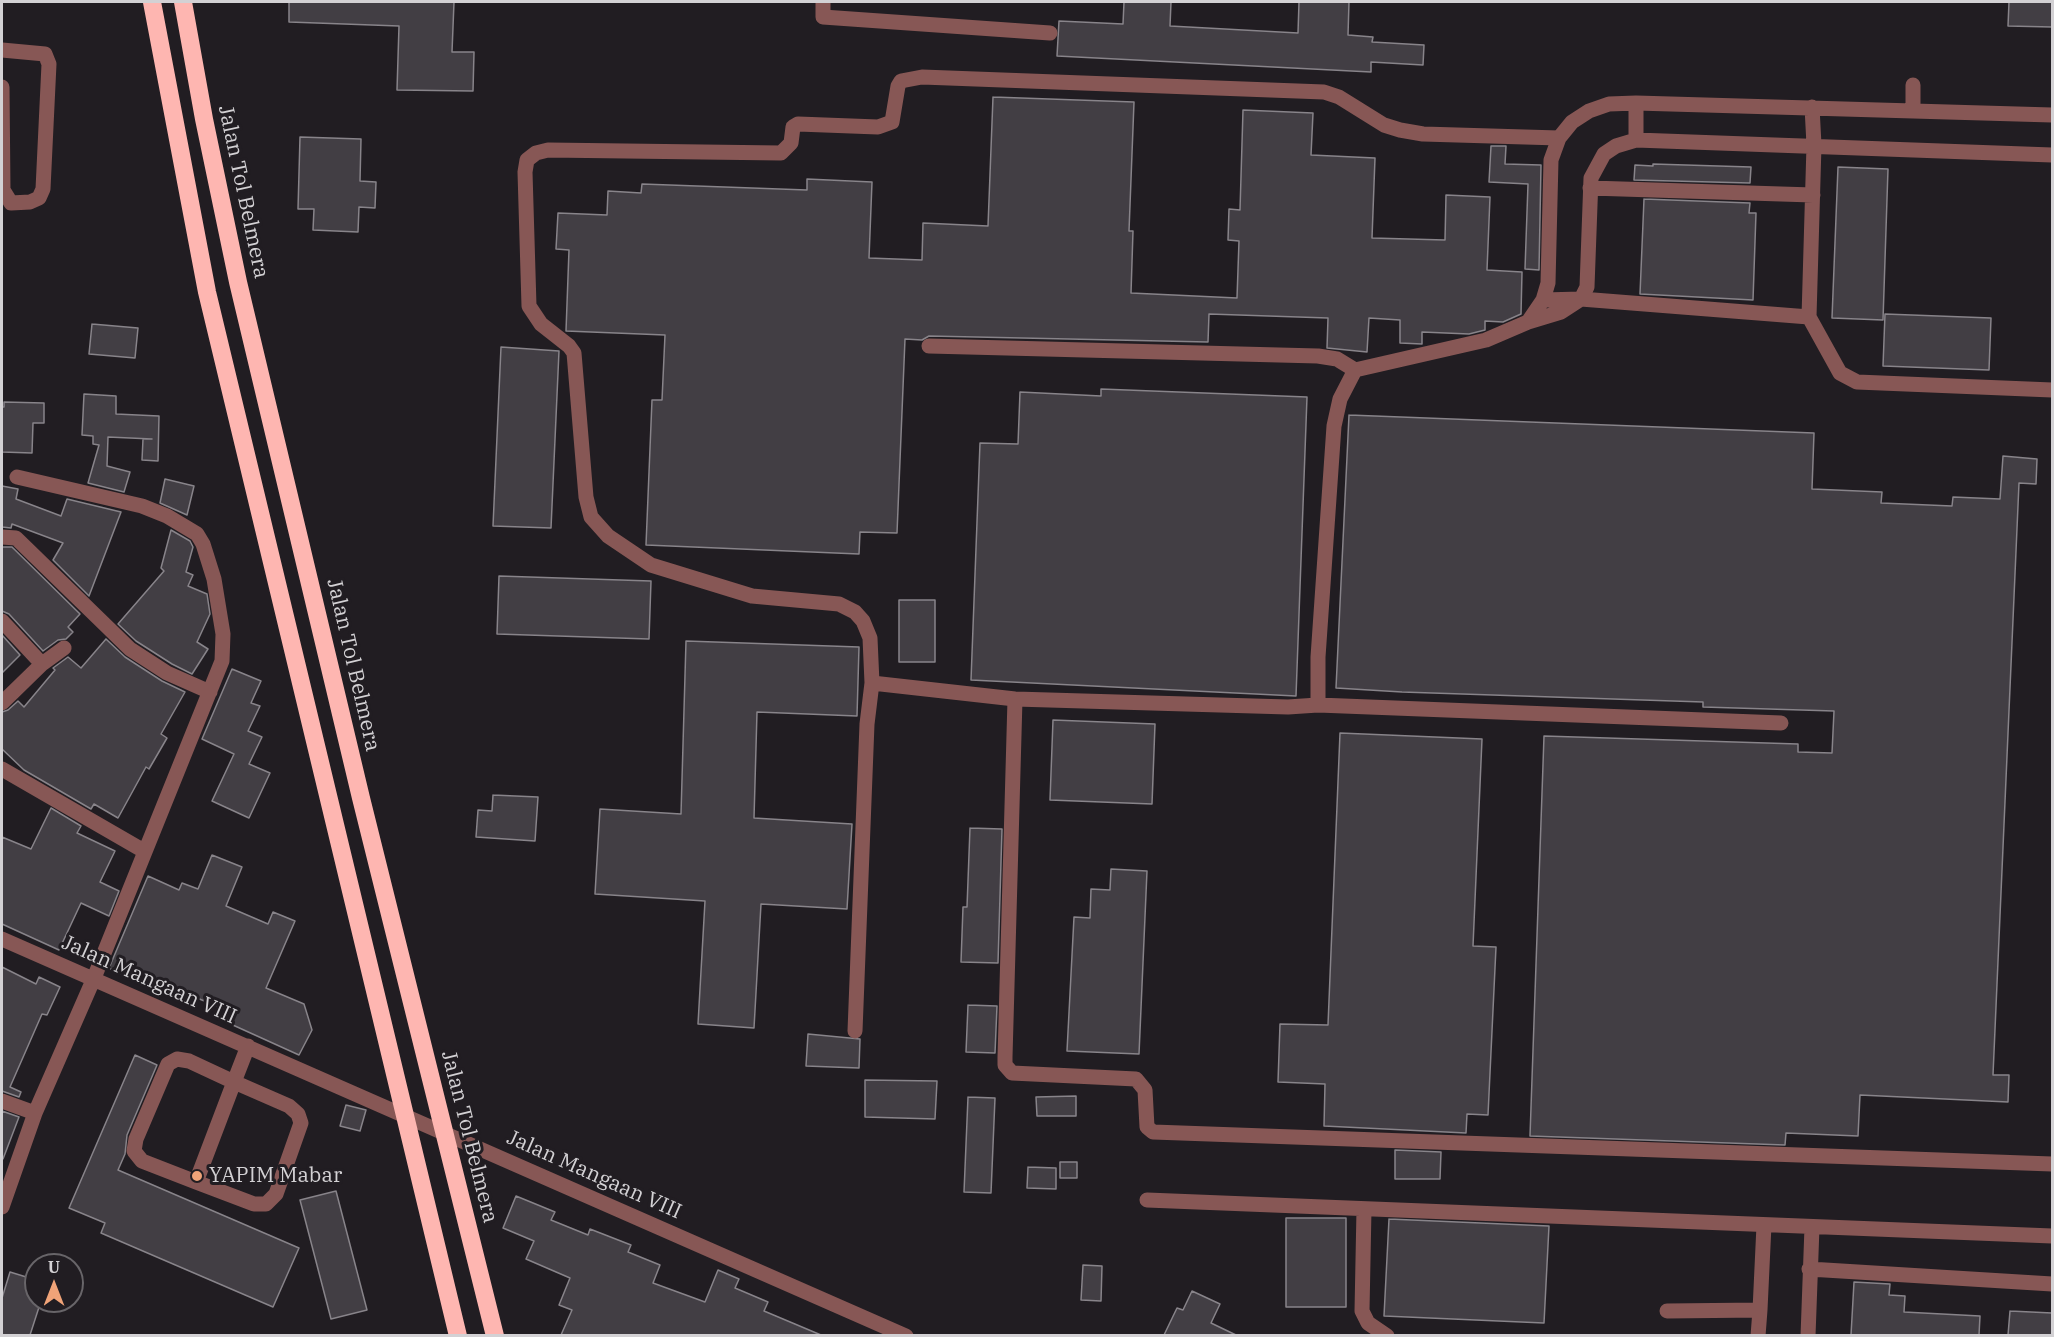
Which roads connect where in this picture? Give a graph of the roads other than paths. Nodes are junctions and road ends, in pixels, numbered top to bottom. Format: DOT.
graph roads {
  1 [pos="152,2"];
  2 [pos="183,2"];
  3 [pos="823,2"];
  4 [pos="1050,33"];
  5 [pos="2,50"];
  6 [pos="1913,86"];
  7 [pos="2,87"];
  8 [pos="1636,103"];
  9 [pos="1812,107"];
  10 [pos="1913,111"];
  11 [pos="2052,116"];
  12 [pos="1559,138"];
  13 [pos="1636,140"];
  14 [pos="1814,146"];
  15 [pos="2052,155"];
  16 [pos="1590,188"];
  17 [pos="1813,195"];
  18 [pos="1581,299"];
  19 [pos="1543,300"];
  20 [pos="1809,317"];
  21 [pos="1528,322"];
  22 [pos="929,346"];
  23 [pos="1355,370"];
  24 [pos="2052,390"];
  25 [pos="17,477"];
  26 [pos="2,537"];
  27 [pos="2,621"];
  28 [pos="64,648"];
  29 [pos="42,664"];
  30 [pos="872,683"];
  31 [pos="210,692"];
  32 [pos="1015,699"];
  33 [pos="2,703"];
  34 [pos="1318,705"];
  35 [pos="1781,723"];
  36 [pos="2,768"];
  37 [pos="144,850"];
  38 [pos="2,939"];
  39 [pos="94,978"];
  40 [pos="855,1031"];
  41 [pos="248,1046"];
  42 [pos="234,1082"];
  43 [pos="2,1101"];
  44 [pos="35,1113"];
  45 [pos="2052,1164"];
  46 [pos="196,1182"];
  47 [pos="1147,1200"];
  48 [pos="2,1207"];
  49 [pos="1364,1209"];
  50 [pos="1764,1225"];
  51 [pos="1812,1227"];
  52 [pos="2052,1236"];
  53 [pos="1809,1269"];
  54 [pos="2052,1284"];
  55 [pos="1760,1310"];
  56 [pos="1667,1311"];
  57 [pos="458,1335"];
  58 [pos="495,1335"];
  59 [pos="906,1335"];
  60 [pos="1387,1335"];
  61 [pos="1758,1335"];
  62 [pos="1808,1335"];
  1 -- 57 [label="highway"];
  2 -- 58 [label="highway, Jalan Tol Belmera"];
  3 -- 4 [label="street"];
  5 -- 7 [label="street"];
  6 -- 10 [label="street"];
  8 -- 9 [label="street"];
  8 -- 12 [label="street"];
  8 -- 13 [label="street"];
  9 -- 10 [label="street"];
  9 -- 14 [label="street"];
  10 -- 11 [label="street"];
  12 -- 19 [label="street"];
  12 -- 30 [label="street"];
  13 -- 14 [label="street"];
  13 -- 16 [label="street"];
  14 -- 15 [label="street"];
  14 -- 17 [label="street"];
  16 -- 17 [label="street"];
  16 -- 18 [label="street"];
  17 -- 20 [label="street"];
  18 -- 19 [label="street"];
  18 -- 20 [label="street"];
  18 -- 21 [label="street"];
  19 -- 21 [label="street"];
  20 -- 24 [label="street"];
  21 -- 23 [label="street"];
  22 -- 23 [label="street"];
  23 -- 34 [label="street"];
  25 -- 31 [label="street"];
  26 -- 31 [label="street"];
  27 -- 29 [label="street"];
  28 -- 29 [label="street"];
  29 -- 33 [label="street"];
  30 -- 32 [label="street"];
  30 -- 40 [label="street"];
  31 -- 37 [label="street"];
  32 -- 34 [label="street"];
  32 -- 45 [label="street"];
  34 -- 35 [label="street"];
  36 -- 37 [label="street"];
  37 -- 39 [label="street"];
  38 -- 39 [label="street, Jalan Mangaan VIII"];
  39 -- 41 [label="street, Jalan Mangaan VIII"];
  39 -- 44 [label="street"];
  41 -- 42 [label="street"];
  41 -- 59 [label="street, Jalan Mangaan VIII"];
  42 -- 46 [label="street"];
  42 -- 46 [label="street"];
  42 -- 46 [label="street"];
  43 -- 44 [label="street"];
  44 -- 48 [label="street"];
  47 -- 49 [label="street"];
  49 -- 50 [label="street"];
  49 -- 60 [label="street"];
  50 -- 51 [label="street"];
  50 -- 55 [label="street"];
  51 -- 52 [label="street"];
  51 -- 53 [label="street"];
  53 -- 54 [label="street"];
  53 -- 62 [label="street"];
  55 -- 56 [label="street"];
  55 -- 61 [label="street"];
}
